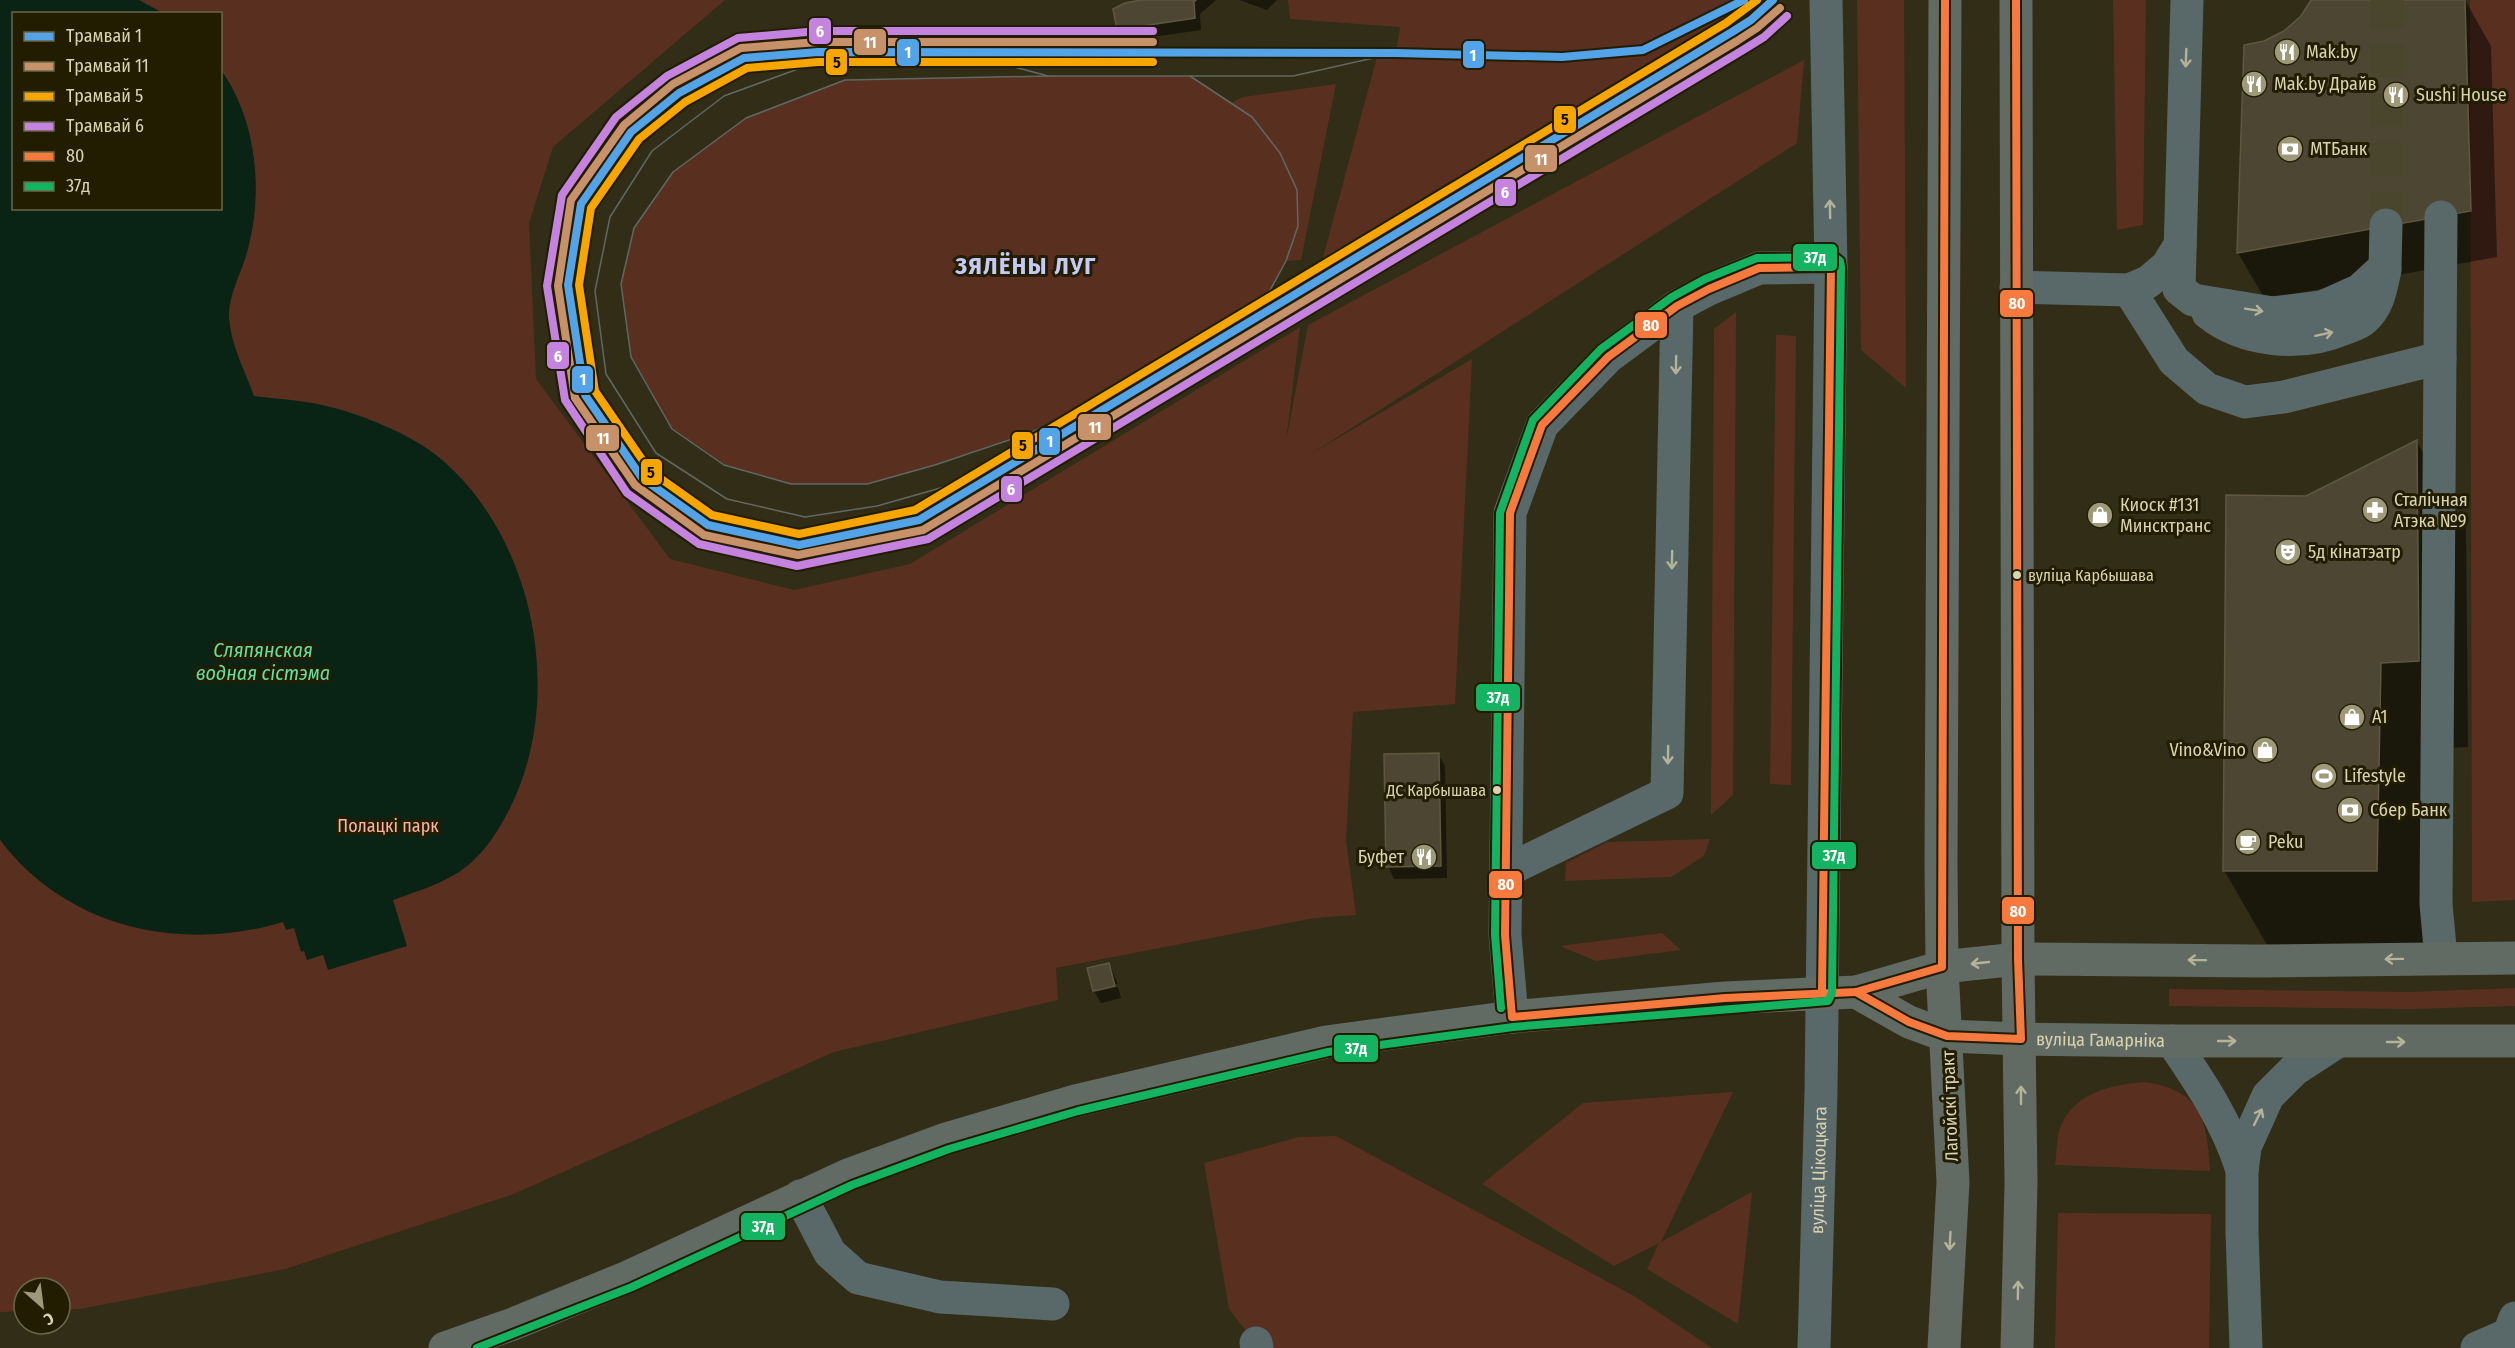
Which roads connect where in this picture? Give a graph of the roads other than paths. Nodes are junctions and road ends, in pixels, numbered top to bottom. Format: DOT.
graph roads {
  1 [pos="1826,0"];
  2 [pos="1945,0"];
  3 [pos="2016,0"];
  4 [pos="2187,0"];
  5 [pos="2441,217"];
  6 [pos="2386,225"];
  7 [pos="2180,245"];
  8 [pos="1831,267"];
  9 [pos="2016,287"];
  10 [pos="2129,290"];
  11 [pos="1677,306"];
  12 [pos="2440,358"];
  13 [pos="1506,871"];
  14 [pos="2441,958"];
  15 [pos="2515,958"];
  16 [pos="2018,959"];
  17 [pos="1942,967"];
  18 [pos="1856,992"];
  19 [pos="1822,993"];
  20 [pos="1512,1017"];
  21 [pos="1947,1036"];
  22 [pos="2021,1039"];
  23 [pos="2172,1041"];
  24 [pos="2515,1041"];
  25 [pos="2337,1042"];
  26 [pos="2242,1172"];
  27 [pos="800,1196"];
  28 [pos="1053,1304"];
  29 [pos="2515,1318"];
  30 [pos="445,1348"];
  31 [pos="1814,1348"];
  32 [pos="1944,1348"];
  33 [pos="2017,1348"];
  34 [pos="2246,1348"];
  35 [pos="2477,1348"];
  8 -- 1 [label="street, вуліца Цікоцкага, one-way"];
  2 -- 17 [label="main road, Лагойскі тракт"];
  3 -- 9 [label="main road"];
  4 -- 7 [label="street, one-way"];
  5 -- 12 [label="street"];
  7 -- 6 [label="street, one-way"];
  7 -- 10 [label="street"];
  8 -- 11 [label="street"];
  8 -- 19 [label="street, вуліца Цікоцкага"];
  9 -- 10 [label="street"];
  9 -- 16 [label="main road"];
  10 -- 12 [label="street"];
  11 -- 13 [label="street"];
  11 -- 13 [label="street, one-way"];
  12 -- 14 [label="street"];
  13 -- 20 [label="street"];
  14 -- 15 [label="main road"];
  14 -- 16 [label="main road, one-way"];
  16 -- 17 [label="main road, one-way"];
  16 -- 22 [label="main road"];
  17 -- 18 [label="main road"];
  17 -- 21 [label="main road, Лагойскі тракт"];
  18 -- 19 [label="main road"];
  18 -- 21 [label="main road, вуліца Гамарніка"];
  19 -- 20 [label="main road"];
  19 -- 31 [label="street, вуліца Цікоцкага"];
  20 -- 27 [label="main road"];
  21 -- 22 [label="main road, вуліца Гамарніка"];
  21 -- 32 [label="main road, Лагойскі тракт, one-way"];
  22 -- 23 [label="main road, вуліца Гамарніка"];
  33 -- 22 [label="main road, one-way"];
  23 -- 25 [label="main road, вуліца Гамарніка, one-way"];
  23 -- 26 [label="street"];
  25 -- 24 [label="main road, вуліца Гамарніка, one-way"];
  26 -- 25 [label="street, one-way"];
  26 -- 34 [label="street"];
  27 -- 28 [label="street"];
  27 -- 30 [label="main road"];
  29 -- 35 [label="street"];
}
